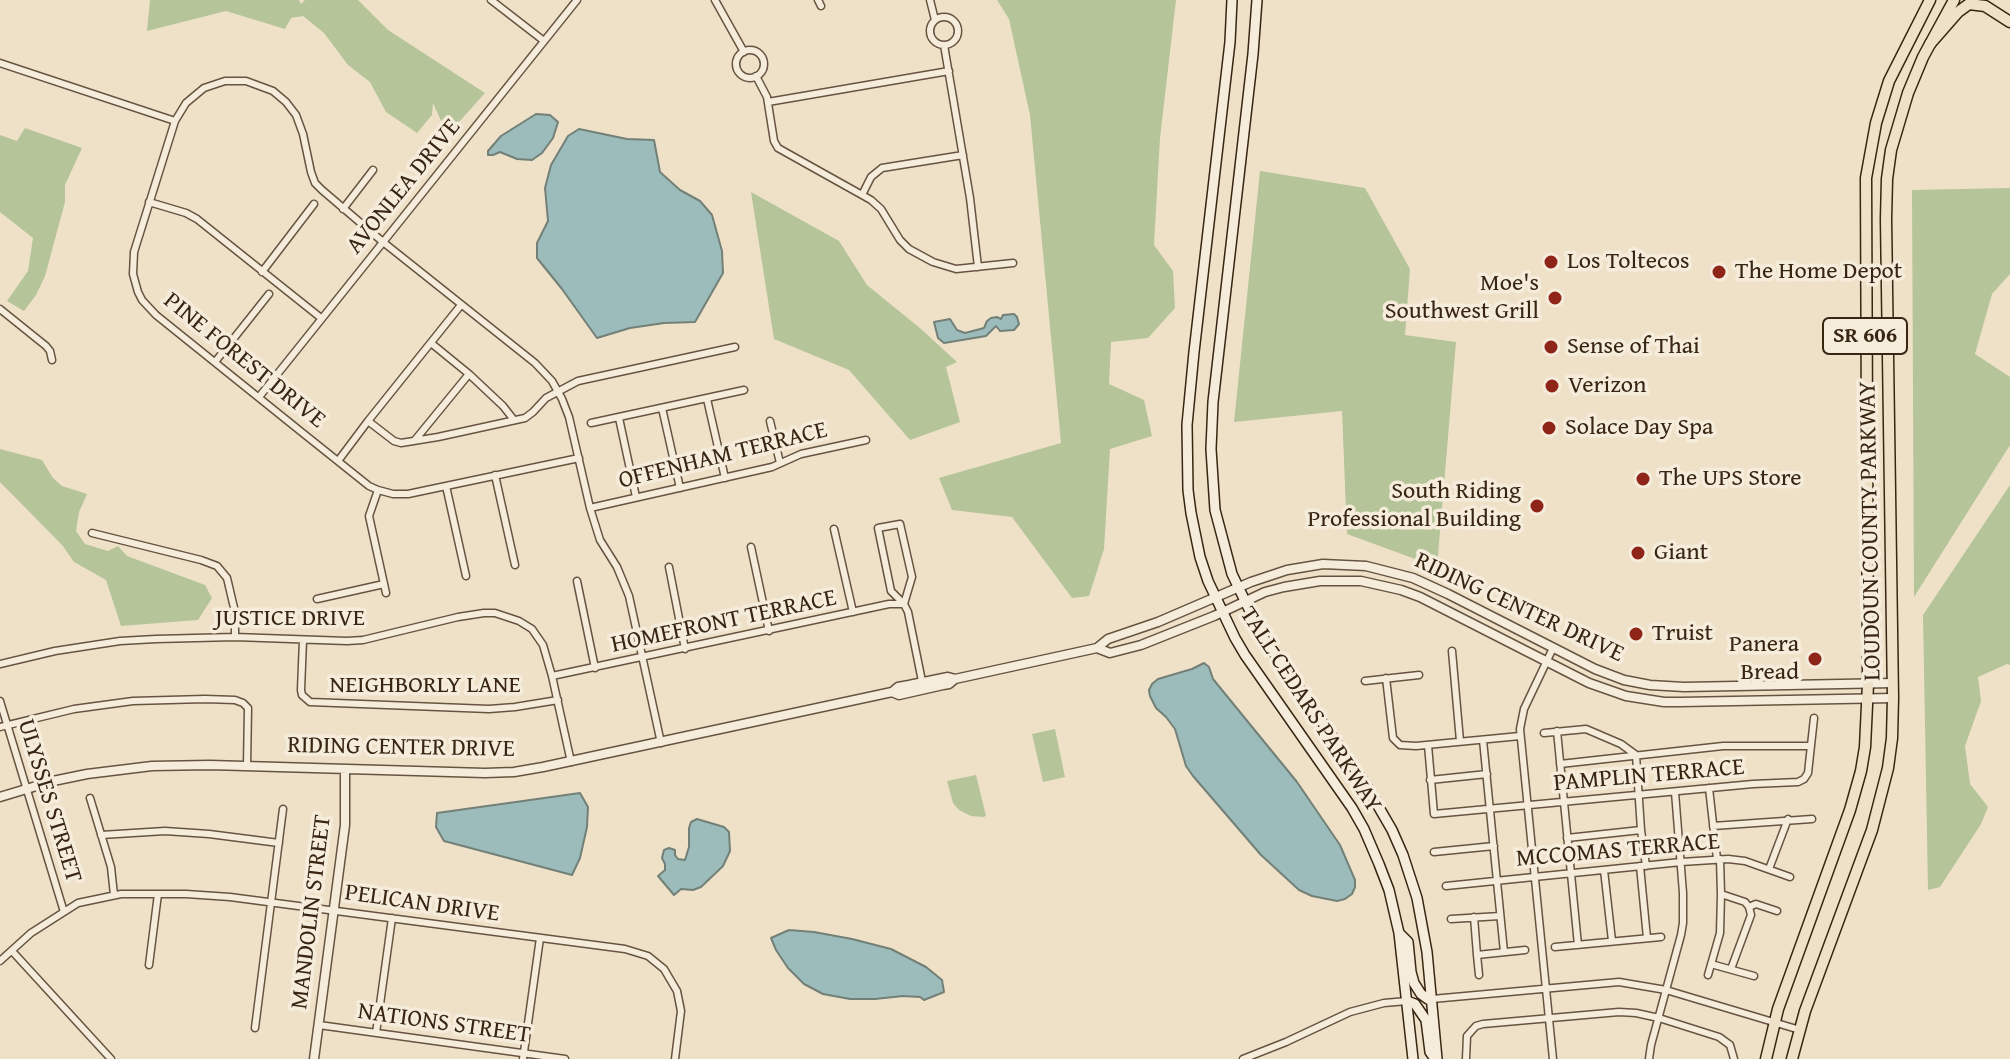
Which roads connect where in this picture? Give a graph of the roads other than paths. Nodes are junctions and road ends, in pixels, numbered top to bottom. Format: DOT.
graph roads {
  1 [pos="491,0"];
  2 [pos="577,0"];
  3 [pos="715,0"];
  4 [pos="930,0"];
  5 [pos="1232,0"];
  6 [pos="1257,0"];
  7 [pos="1930,0"];
  8 [pos="1954,0"];
  9 [pos="1986,0"];
  10 [pos="935,20"];
  11 [pos="2010,21"];
  12 [pos="544,41"];
  13 [pos="1930,44"];
  14 [pos="944,45"];
  15 [pos="744,52"];
  16 [pos="0,63"];
  17 [pos="949,71"];
  18 [pos="756,76"];
  19 [pos="768,102"];
  20 [pos="175,121"];
  21 [pos="963,155"];
  22 [pos="373,170"];
  23 [pos="862,195"];
  24 [pos="149,202"];
  25 [pos="314,204"];
  26 [pos="343,209"];
  27 [pos="383,242"];
  28 [pos="1013,263"];
  29 [pos="978,267"];
  30 [pos="262,272"];
  31 [pos="269,294"];
  32 [pos="461,305"];
  33 [pos="0,309"];
  34 [pos="321,318"];
  35 [pos="431,343"];
  36 [pos="735,347"];
  37 [pos="52,360"];
  38 [pos="215,362"];
  39 [pos="469,374"];
  40 [pos="744,390"];
  41 [pos="558,391"];
  42 [pos="259,397"];
  43 [pos="707,399"];
  44 [pos="662,408"];
  45 [pos="619,418"];
  46 [pos="514,420"];
  47 [pos="368,421"];
  48 [pos="770,421"];
  49 [pos="591,423"];
  50 [pos="866,440"];
  51 [pos="415,441"];
  52 [pos="579,458"];
  53 [pos="338,461"];
  54 [pos="780,463"];
  55 [pos="495,475"];
  56 [pos="725,478"];
  57 [pos="446,486"];
  58 [pos="680,488"];
  59 [pos="378,490"];
  60 [pos="636,497"];
  61 [pos="590,508"];
  62 [pos="834,529"];
  63 [pos="92,533"];
  64 [pos="751,547"];
  65 [pos="515,565"];
  66 [pos="669,567"];
  67 [pos="466,576"];
  68 [pos="577,581"];
  69 [pos="384,584"];
  70 [pos="1238,587"];
  71 [pos="386,593"];
  72 [pos="1215,597"];
  73 [pos="317,599"];
  74 [pos="1245,602"];
  75 [pos="904,604"];
  76 [pos="853,612"];
  77 [pos="1222,613"];
  78 [pos="769,631"];
  79 [pos="235,637"];
  80 [pos="303,640"];
  81 [pos="1097,648"];
  82 [pos="1553,648"];
  83 [pos="685,649"];
  84 [pos="1452,651"];
  85 [pos="643,658"];
  86 [pos="1547,662"];
  87 [pos="0,664"];
  88 [pos="595,668"];
  89 [pos="1419,675"];
  90 [pos="552,676"];
  91 [pos="1386,678"];
  92 [pos="955,679"];
  93 [pos="1365,681"];
  94 [pos="1893,683"];
  95 [pos="923,684"];
  96 [pos="1868,684"];
  97 [pos="892,692"];
  98 [pos="1867,698"];
  99 [pos="1893,698"];
  100 [pos="558,700"];
  101 [pos="0,701"];
  102 [pos="1814,718"];
  103 [pos="3,726"];
  104 [pos="1557,731"];
  105 [pos="1544,733"];
  106 [pos="1520,736"];
  107 [pos="1483,740"];
  108 [pos="1460,741"];
  109 [pos="661,743"];
  110 [pos="1428,745"];
  111 [pos="1810,746"];
  112 [pos="1636,755"];
  113 [pos="571,762"];
  114 [pos="1560,764"];
  115 [pos="247,766"];
  116 [pos="345,769"];
  117 [pos="1487,774"];
  118 [pos="1430,780"];
  119 [pos="1709,788"];
  120 [pos="26,789"];
  121 [pos="1675,792"];
  122 [pos="1639,794"];
  123 [pos="0,797"];
  124 [pos="90,798"];
  125 [pos="1563,802"];
  126 [pos="1528,806"];
  127 [pos="283,809"];
  128 [pos="1490,809"];
  129 [pos="1788,819"];
  130 [pos="1812,819"];
  131 [pos="1713,826"];
  132 [pos="1641,830"];
  133 [pos="101,835"];
  134 [pos="1567,838"];
  135 [pos="279,843"];
  136 [pos="1494,846"];
  137 [pos="1434,852"];
  138 [pos="1718,859"];
  139 [pos="1681,862"];
  140 [pos="1643,866"];
  141 [pos="1769,869"];
  142 [pos="1604,870"];
  143 [pos="1570,873"];
  144 [pos="1535,877"];
  145 [pos="1790,877"];
  146 [pos="1497,881"];
  147 [pos="1446,886"];
  148 [pos="158,894"];
  149 [pos="1721,894"];
  150 [pos="114,895"];
  151 [pos="271,902"];
  152 [pos="1749,907"];
  153 [pos="333,911"];
  154 [pos="1777,911"];
  155 [pos="64,912"];
  156 [pos="1500,916"];
  157 [pos="1474,917"];
  158 [pos="392,918"];
  159 [pos="1451,919"];
  160 [pos="1399,933"];
  161 [pos="1661,937"];
  162 [pos="540,938"];
  163 [pos="1647,938"];
  164 [pos="1612,941"];
  165 [pos="1578,945"];
  166 [pos="1555,947"];
  167 [pos="1525,950"];
  168 [pos="12,951"];
  169 [pos="1504,952"];
  170 [pos="1477,955"];
  171 [pos="0,961"];
  172 [pos="1711,964"];
  173 [pos="149,965"];
  174 [pos="1731,969"];
  175 [pos="1479,975"];
  176 [pos="1708,975"];
  177 [pos="1754,976"];
  178 [pos="1546,989"];
  179 [pos="1666,990"];
  180 [pos="1432,999"];
  181 [pos="1407,1001"];
  182 [pos="1549,1018"];
  183 [pos="1659,1018"];
  184 [pos="1774,1022"];
  185 [pos="319,1025"];
  186 [pos="255,1028"];
  187 [pos="1800,1030"];
  188 [pos="376,1033"];
  189 [pos="523,1056"];
  190 [pos="111,1059"];
  191 [pos="314,1059"];
  192 [pos="565,1059"];
  193 [pos="675,1059"];
  194 [pos="1243,1059"];
  195 [pos="1413,1059"];
  196 [pos="1436,1059"];
  197 [pos="1466,1059"];
  198 [pos="1553,1059"];
  199 [pos="1649,1059"];
  200 [pos="1734,1059"];
  201 [pos="1766,1059"];
  202 [pos="1792,1059"];
  1 -- 12 [label="street"];
  2 -- 12 [label="street, AVONLEA DRIVE"];
  3 -- 15 [label="street"];
  4 -- 10 [label="street"];
  5 -- 72 [label="main road, TALL CEDARS PARKWAY"];
  6 -- 70 [label="main road, TALL CEDARS PARKWAY"];
  7 -- 96 [label="main road, LOUDOUN COUNTY PARKWAY / SR 606"];
  8 -- 13 [label="main road, LOUDOUN COUNTY PARKWAY / SR 606"];
  9 -- 11 [label="main road"];
  10 -- 14 [label="street"];
  10 -- 14 [label="street"];
  11 -- 13 [label="main road"];
  12 -- 27 [label="street, AVONLEA DRIVE"];
  13 -- 94 [label="main road, LOUDOUN COUNTY PARKWAY / SR 606"];
  14 -- 17 [label="street"];
  15 -- 18 [label="street"];
  15 -- 18 [label="street"];
  16 -- 20 [label="street"];
  17 -- 19 [label="street"];
  17 -- 21 [label="street"];
  18 -- 19 [label="street"];
  19 -- 23 [label="street"];
  20 -- 24 [label="street, PINE FOREST DRIVE"];
  20 -- 26 [label="street, PINE FOREST DRIVE"];
  21 -- 23 [label="street"];
  21 -- 29 [label="street"];
  22 -- 26 [label="street"];
  23 -- 29 [label="street"];
  24 -- 30 [label="street"];
  24 -- 38 [label="street, PINE FOREST DRIVE"];
  25 -- 30 [label="street"];
  26 -- 27 [label="street, PINE FOREST DRIVE"];
  27 -- 32 [label="street, PINE FOREST DRIVE"];
  27 -- 34 [label="street, AVONLEA DRIVE"];
  28 -- 29 [label="street"];
  30 -- 34 [label="street"];
  31 -- 38 [label="street"];
  32 -- 35 [label="street"];
  32 -- 41 [label="street, PINE FOREST DRIVE"];
  33 -- 37 [label="street"];
  34 -- 42 [label="street, AVONLEA DRIVE"];
  35 -- 39 [label="street"];
  35 -- 47 [label="street"];
  36 -- 41 [label="street"];
  38 -- 42 [label="street, PINE FOREST DRIVE"];
  39 -- 46 [label="street"];
  39 -- 51 [label="street"];
  40 -- 43 [label="street"];
  41 -- 46 [label="street"];
  41 -- 52 [label="street, PINE FOREST DRIVE"];
  42 -- 53 [label="street, PINE FOREST DRIVE"];
  43 -- 44 [label="street"];
  43 -- 56 [label="street"];
  44 -- 45 [label="street"];
  44 -- 58 [label="street"];
  45 -- 49 [label="street"];
  45 -- 60 [label="street"];
  46 -- 51 [label="street"];
  47 -- 51 [label="street"];
  47 -- 53 [label="street"];
  48 -- 54 [label="street"];
  50 -- 54 [label="street, OFFENHAM TERRACE"];
  52 -- 55 [label="street"];
  52 -- 61 [label="street, PINE FOREST DRIVE"];
  53 -- 59 [label="street, PINE FOREST DRIVE"];
  54 -- 56 [label="street, OFFENHAM TERRACE"];
  55 -- 57 [label="street"];
  55 -- 65 [label="street"];
  56 -- 58 [label="street, OFFENHAM TERRACE"];
  57 -- 59 [label="street"];
  57 -- 67 [label="street"];
  58 -- 60 [label="street, OFFENHAM TERRACE"];
  59 -- 69 [label="street"];
  60 -- 61 [label="street, OFFENHAM TERRACE"];
  61 -- 85 [label="street, PINE FOREST DRIVE"];
  62 -- 76 [label="street"];
  63 -- 79 [label="street"];
  64 -- 78 [label="street"];
  66 -- 83 [label="street"];
  68 -- 88 [label="street"];
  69 -- 71 [label="street"];
  69 -- 73 [label="street"];
  70 -- 72 [label="street, RIDING CENTER DRIVE"];
  70 -- 74 [label="main road, TALL CEDARS PARKWAY"];
  70 -- 82 [label="street, RIDING CENTER DRIVE"];
  72 -- 77 [label="main road, TALL CEDARS PARKWAY"];
  72 -- 81 [label="street, RIDING CENTER DRIVE"];
  74 -- 77 [label="street, RIDING CENTER DRIVE"];
  74 -- 86 [label="street, RIDING CENTER DRIVE"];
  74 -- 180 [label="main road, TALL CEDARS PARKWAY"];
  75 -- 75 [label="street"];
  75 -- 76 [label="street, HOMEFRONT TERRACE"];
  75 -- 95 [label="street"];
  76 -- 78 [label="street, HOMEFRONT TERRACE"];
  77 -- 81 [label="street, RIDING CENTER DRIVE"];
  77 -- 160 [label="main road, TALL CEDARS PARKWAY"];
  78 -- 83 [label="street, HOMEFRONT TERRACE"];
  79 -- 80 [label="street, JUSTICE DRIVE"];
  79 -- 87 [label="street, JUSTICE DRIVE"];
  80 -- 90 [label="street, JUSTICE DRIVE"];
  80 -- 100 [label="street, NEIGHBORLY LANE"];
  81 -- 92 [label="street, RIDING CENTER DRIVE"];
  82 -- 86 [label="street"];
  82 -- 96 [label="street, RIDING CENTER DRIVE"];
  83 -- 85 [label="street, HOMEFRONT TERRACE"];
  84 -- 108 [label="street"];
  85 -- 88 [label="street, HOMEFRONT TERRACE"];
  85 -- 109 [label="street, PINE FOREST DRIVE"];
  86 -- 98 [label="street, RIDING CENTER DRIVE"];
  86 -- 106 [label="street"];
  88 -- 90 [label="street, HOMEFRONT TERRACE"];
  89 -- 91 [label="street"];
  90 -- 100 [label="street, JUSTICE DRIVE"];
  91 -- 93 [label="street"];
  91 -- 110 [label="street"];
  92 -- 95 [label="street, RIDING CENTER DRIVE"];
  92 -- 97 [label="street, RIDING CENTER DRIVE"];
  94 -- 96 [label="street, RIDING CENTER DRIVE"];
  94 -- 99 [label="main road, LOUDOUN COUNTY PARKWAY / SR 606"];
  95 -- 97 [label="street, RIDING CENTER DRIVE"];
  96 -- 98 [label="main road, LOUDOUN COUNTY PARKWAY / SR 606"];
  97 -- 109 [label="street, RIDING CENTER DRIVE"];
  98 -- 99 [label="street, RIDING CENTER DRIVE"];
  98 -- 184 [label="main road, LOUDOUN COUNTY PARKWAY / SR 606"];
  99 -- 187 [label="main road, LOUDOUN COUNTY PARKWAY / SR 606"];
  100 -- 113 [label="street, JUSTICE DRIVE"];
  101 -- 103 [label="street, ULYSSES STREET"];
  102 -- 111 [label="street, PAMPLIN TERRACE"];
  103 -- 115 [label="street"];
  103 -- 120 [label="street, ULYSSES STREET"];
  104 -- 105 [label="street"];
  104 -- 112 [label="street"];
  104 -- 114 [label="street"];
  106 -- 107 [label="street"];
  106 -- 126 [label="street"];
  107 -- 108 [label="street"];
  107 -- 117 [label="street"];
  108 -- 110 [label="street"];
  109 -- 113 [label="street, RIDING CENTER DRIVE"];
  110 -- 118 [label="street"];
  111 -- 112 [label="street"];
  111 -- 119 [label="street, PAMPLIN TERRACE"];
  112 -- 114 [label="street"];
  112 -- 122 [label="street"];
  113 -- 116 [label="street, RIDING CENTER DRIVE"];
  114 -- 125 [label="street"];
  115 -- 116 [label="street, RIDING CENTER DRIVE"];
  115 -- 120 [label="street, RIDING CENTER DRIVE"];
  116 -- 153 [label="street, MANDOLIN STREET"];
  117 -- 118 [label="street"];
  117 -- 128 [label="street"];
  118 -- 128 [label="street, PAMPLIN TERRACE"];
  119 -- 121 [label="street, PAMPLIN TERRACE"];
  119 -- 131 [label="street"];
  120 -- 123 [label="street, RIDING CENTER DRIVE"];
  120 -- 155 [label="street, ULYSSES STREET"];
  121 -- 122 [label="street, PAMPLIN TERRACE"];
  121 -- 139 [label="street"];
  122 -- 125 [label="street, PAMPLIN TERRACE"];
  122 -- 132 [label="street"];
  124 -- 133 [label="street"];
  125 -- 126 [label="street, PAMPLIN TERRACE"];
  125 -- 134 [label="street"];
  126 -- 128 [label="street, PAMPLIN TERRACE"];
  126 -- 144 [label="street"];
  127 -- 135 [label="street"];
  128 -- 136 [label="street"];
  129 -- 130 [label="street"];
  129 -- 131 [label="street"];
  129 -- 141 [label="street"];
  131 -- 138 [label="street"];
  132 -- 134 [label="street"];
  132 -- 140 [label="street"];
  133 -- 135 [label="street"];
  133 -- 150 [label="street"];
  134 -- 143 [label="street"];
  135 -- 151 [label="street"];
  136 -- 137 [label="street"];
  136 -- 146 [label="street"];
  138 -- 139 [label="street, MCCOMAS TERRACE"];
  138 -- 141 [label="street, MCCOMAS TERRACE"];
  138 -- 149 [label="street"];
  139 -- 140 [label="street, MCCOMAS TERRACE"];
  139 -- 179 [label="street"];
  140 -- 142 [label="street, MCCOMAS TERRACE"];
  140 -- 163 [label="street"];
  141 -- 145 [label="street, MCCOMAS TERRACE"];
  142 -- 143 [label="street, MCCOMAS TERRACE"];
  142 -- 164 [label="street"];
  143 -- 144 [label="street, MCCOMAS TERRACE"];
  143 -- 165 [label="street"];
  144 -- 146 [label="street, MCCOMAS TERRACE"];
  144 -- 178 [label="street"];
  146 -- 147 [label="street, MCCOMAS TERRACE"];
  146 -- 156 [label="street"];
  148 -- 150 [label="street, PELICAN DRIVE"];
  148 -- 151 [label="street, PELICAN DRIVE"];
  148 -- 173 [label="street"];
  149 -- 152 [label="street"];
  149 -- 172 [label="street"];
  150 -- 155 [label="street, PELICAN DRIVE"];
  151 -- 153 [label="street, PELICAN DRIVE"];
  151 -- 186 [label="street"];
  152 -- 154 [label="street"];
  152 -- 174 [label="street"];
  153 -- 158 [label="street, PELICAN DRIVE"];
  153 -- 185 [label="street, MANDOLIN STREET"];
  155 -- 168 [label="street, PELICAN DRIVE"];
  156 -- 157 [label="street"];
  156 -- 169 [label="street"];
  157 -- 159 [label="street"];
  157 -- 170 [label="street"];
  158 -- 162 [label="street, PELICAN DRIVE"];
  158 -- 188 [label="street"];
  160 -- 180 [label="main road"];
  160 -- 181 [label="main road, TALL CEDARS PARKWAY"];
  161 -- 163 [label="street"];
  162 -- 189 [label="street"];
  162 -- 193 [label="street, PELICAN DRIVE"];
  163 -- 164 [label="street"];
  164 -- 165 [label="street"];
  165 -- 166 [label="street"];
  167 -- 169 [label="street"];
  168 -- 171 [label="street, PELICAN DRIVE"];
  168 -- 190 [label="street"];
  169 -- 170 [label="street"];
  170 -- 175 [label="street"];
  172 -- 174 [label="street"];
  172 -- 176 [label="street"];
  174 -- 177 [label="street"];
  178 -- 179 [label="street"];
  178 -- 180 [label="street"];
  178 -- 182 [label="street"];
  179 -- 183 [label="street"];
  179 -- 184 [label="street"];
  180 -- 196 [label="main road, TALL CEDARS PARKWAY"];
  181 -- 194 [label="street"];
  181 -- 195 [label="main road, TALL CEDARS PARKWAY"];
  181 -- 196 [label="main road"];
  182 -- 183 [label="street"];
  182 -- 197 [label="street"];
  182 -- 198 [label="street"];
  183 -- 199 [label="street"];
  183 -- 200 [label="street"];
  184 -- 187 [label="street"];
  184 -- 201 [label="main road, LOUDOUN COUNTY PARKWAY / SR 606"];
  185 -- 188 [label="street, NATIONS STREET"];
  185 -- 191 [label="street, MANDOLIN STREET"];
  187 -- 202 [label="main road, LOUDOUN COUNTY PARKWAY / SR 606"];
  188 -- 189 [label="street, NATIONS STREET"];
  189 -- 192 [label="street, NATIONS STREET"];
}
